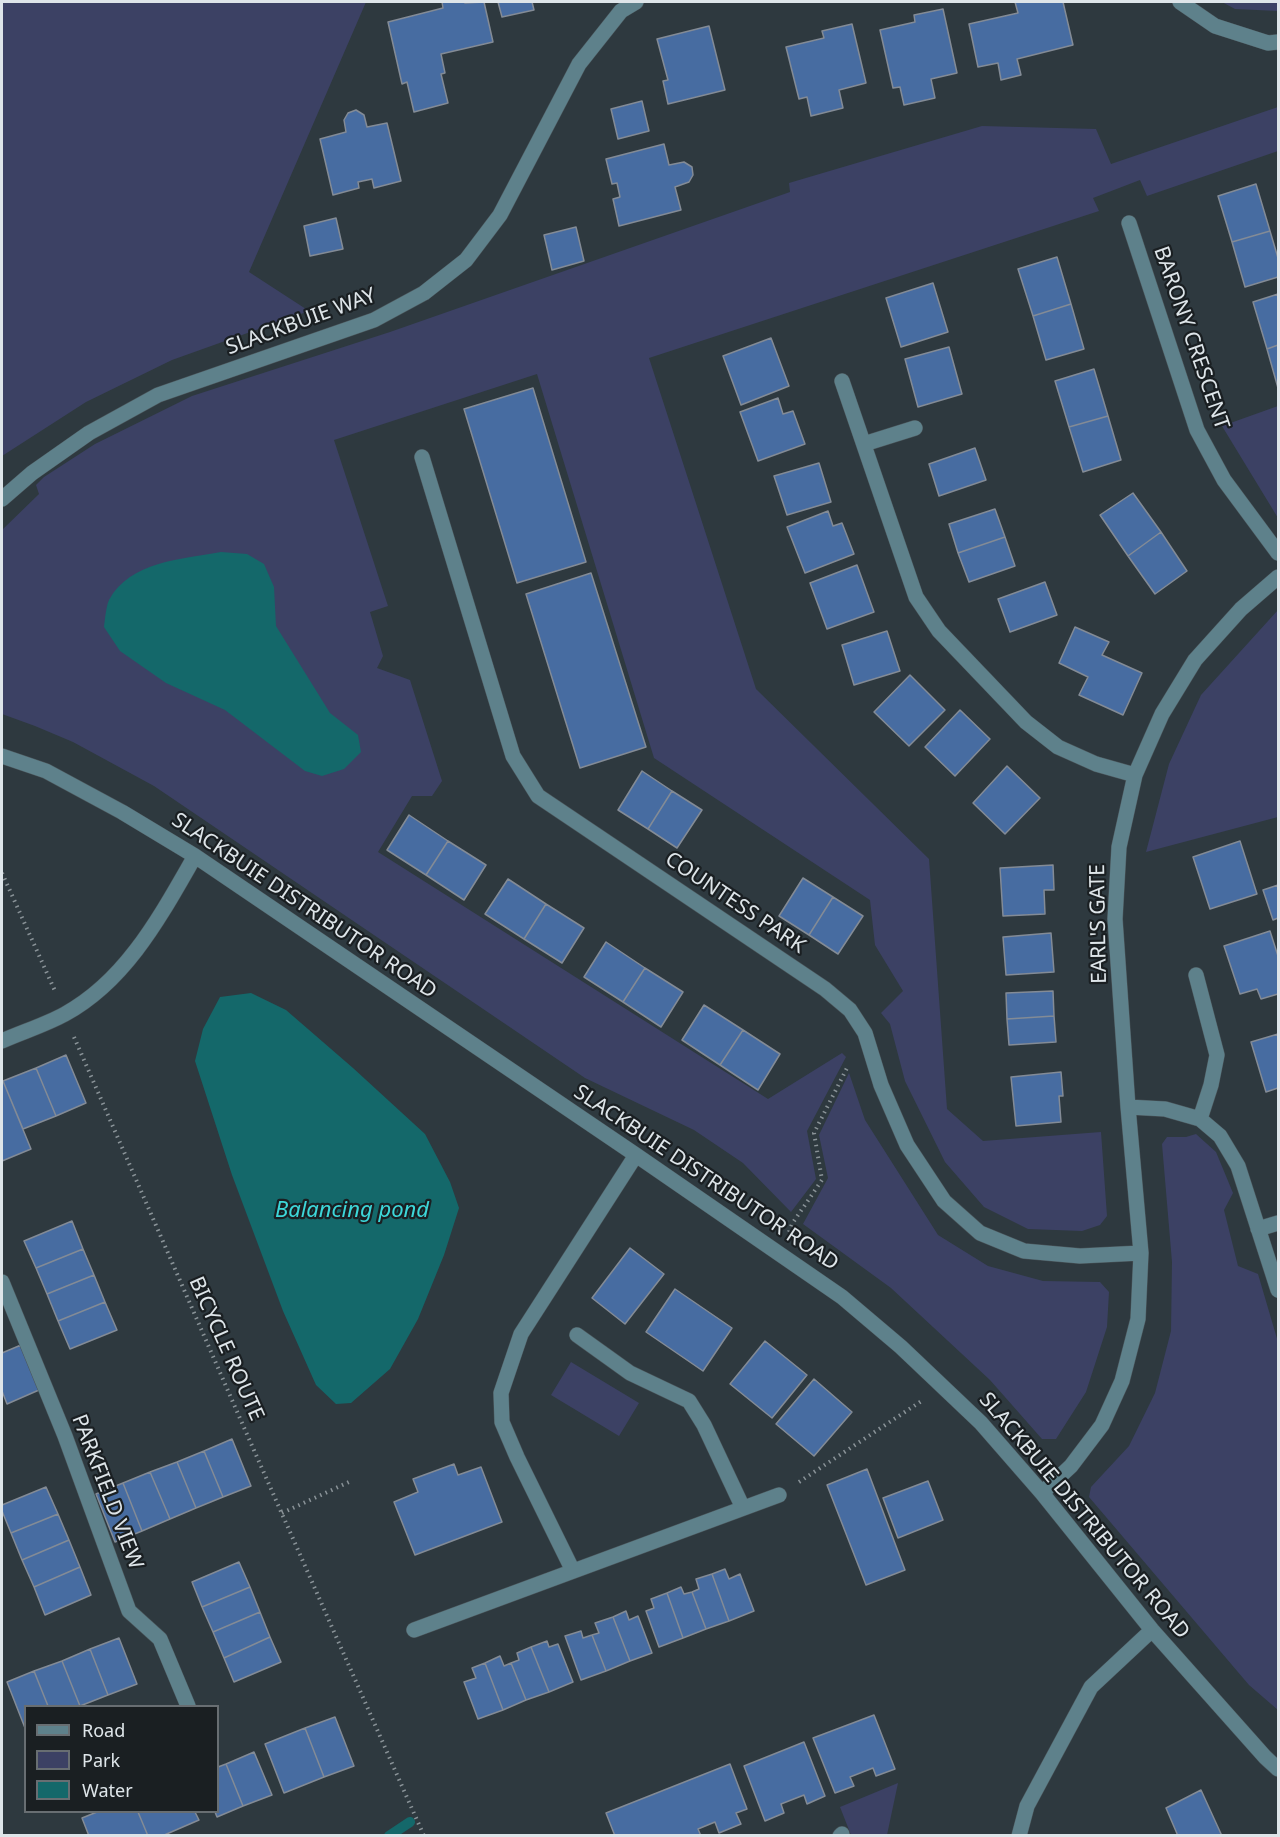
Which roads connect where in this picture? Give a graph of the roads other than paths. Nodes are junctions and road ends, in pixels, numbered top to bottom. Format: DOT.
graph roads {
  1 [pos="636,2"];
  2 [pos="1180,2"];
  3 [pos="620,6"];
  4 [pos="1278,42"];
  5 [pos="1130,223"];
  6 [pos="842,381"];
  7 [pos="915,428"];
  8 [pos="864,444"];
  9 [pos="422,457"];
  10 [pos="2,499"];
  11 [pos="1278,554"];
  12 [pos="1278,577"];
  13 [pos="2,756"];
  14 [pos="1135,775"];
  15 [pos="195,856"];
  16 [pos="1196,975"];
  17 [pos="2,1041"];
  18 [pos="1128,1107"];
  19 [pos="1200,1119"];
  20 [pos="636,1155"];
  21 [pos="1278,1223"];
  22 [pos="1258,1229"];
  23 [pos="1141,1253"];
  24 [pos="2,1282"];
  25 [pos="1278,1290"];
  26 [pos="577,1335"];
  27 [pos="1042,1493"];
  28 [pos="778,1495"];
  29 [pos="743,1508"];
  30 [pos="573,1571"];
  31 [pos="414,1630"];
  32 [pos="1152,1630"];
  33 [pos="187,1705"];
  34 [pos="1278,1769"];
  35 [pos="1019,1836"];
  1 -- 3 [label="street, SLACKBUIE WAY"];
  2 -- 4 [label="street"];
  3 -- 10 [label="street, SLACKBUIE WAY"];
  5 -- 11 [label="street, BARONY CRESCENT"];
  6 -- 8 [label="street"];
  7 -- 8 [label="street"];
  8 -- 14 [label="street"];
  9 -- 23 [label="street, COUNTESS PARK"];
  12 -- 14 [label="street, EARL'S GATE"];
  13 -- 15 [label="street, SLACKBUIE DISTRIBUTOR ROAD"];
  14 -- 18 [label="street, EARL'S GATE"];
  15 -- 17 [label="street"];
  15 -- 20 [label="street, SLACKBUIE DISTRIBUTOR ROAD"];
  16 -- 19 [label="street"];
  18 -- 19 [label="street"];
  18 -- 23 [label="street, EARL'S GATE"];
  19 -- 22 [label="street"];
  20 -- 27 [label="street, SLACKBUIE DISTRIBUTOR ROAD"];
  20 -- 30 [label="street"];
  21 -- 22 [label="street"];
  22 -- 25 [label="street"];
  23 -- 27 [label="street, EARL'S GATE"];
  24 -- 33 [label="street, PARKFIELD VIEW"];
  26 -- 29 [label="street"];
  27 -- 32 [label="street, SLACKBUIE DISTRIBUTOR ROAD"];
  28 -- 29 [label="street"];
  29 -- 30 [label="street"];
  30 -- 31 [label="street"];
  32 -- 34 [label="street, SLACKBUIE DISTRIBUTOR ROAD"];
  32 -- 35 [label="street"];
}
